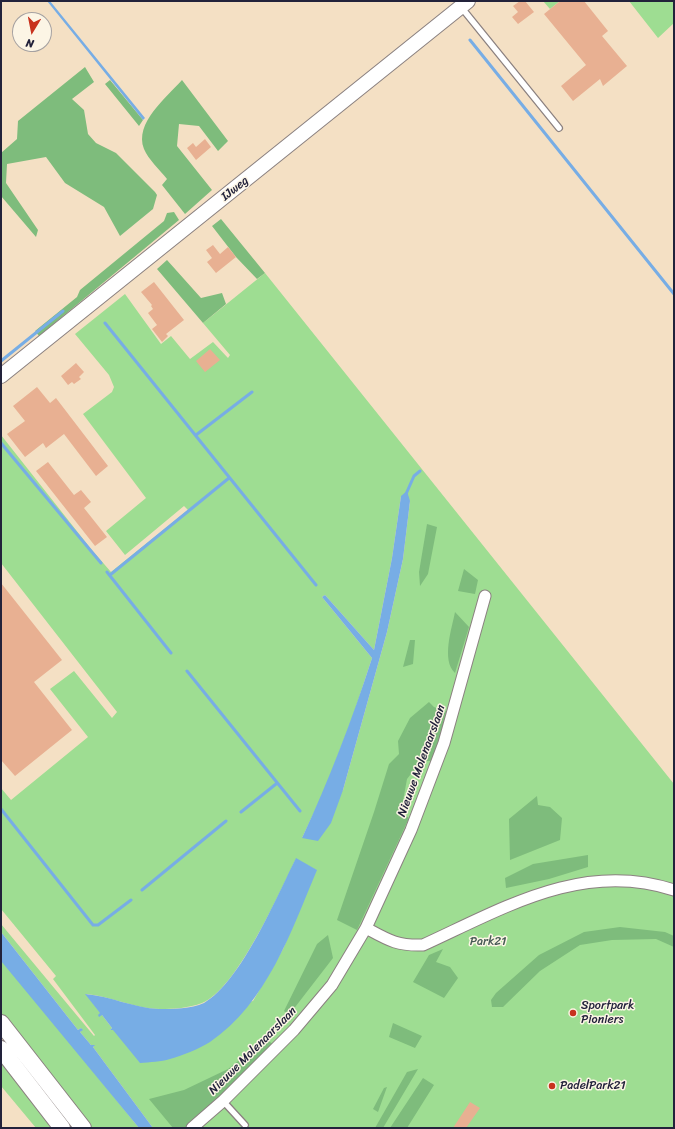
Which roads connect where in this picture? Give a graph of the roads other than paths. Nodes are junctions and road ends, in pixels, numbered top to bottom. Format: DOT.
graph roads {
  1 [pos="464,4"];
  2 [pos="559,128"];
  3 [pos="1,376"];
  4 [pos="485,596"];
  5 [pos="674,890"];
  6 [pos="366,928"];
  7 [pos="1,1023"];
  8 [pos="1,1049"];
  9 [pos="223,1101"];
  10 [pos="245,1125"];
  11 [pos="62,1128"];
  12 [pos="83,1128"];
  13 [pos="192,1128"];
  1 -- 2 [label="lane"];
  1 -- 3 [label="street, IJweg"];
  4 -- 6 [label="street, Nieuwe Molenaarslaan"];
  5 -- 6 [label="street"];
  6 -- 9 [label="street, Nieuwe Molenaarslaan"];
  7 -- 12 [label="main road"];
  8 -- 11 [label="main road"];
  9 -- 10 [label="lane"];
  9 -- 13 [label="street, Nieuwe Molenaarslaan"];
}
